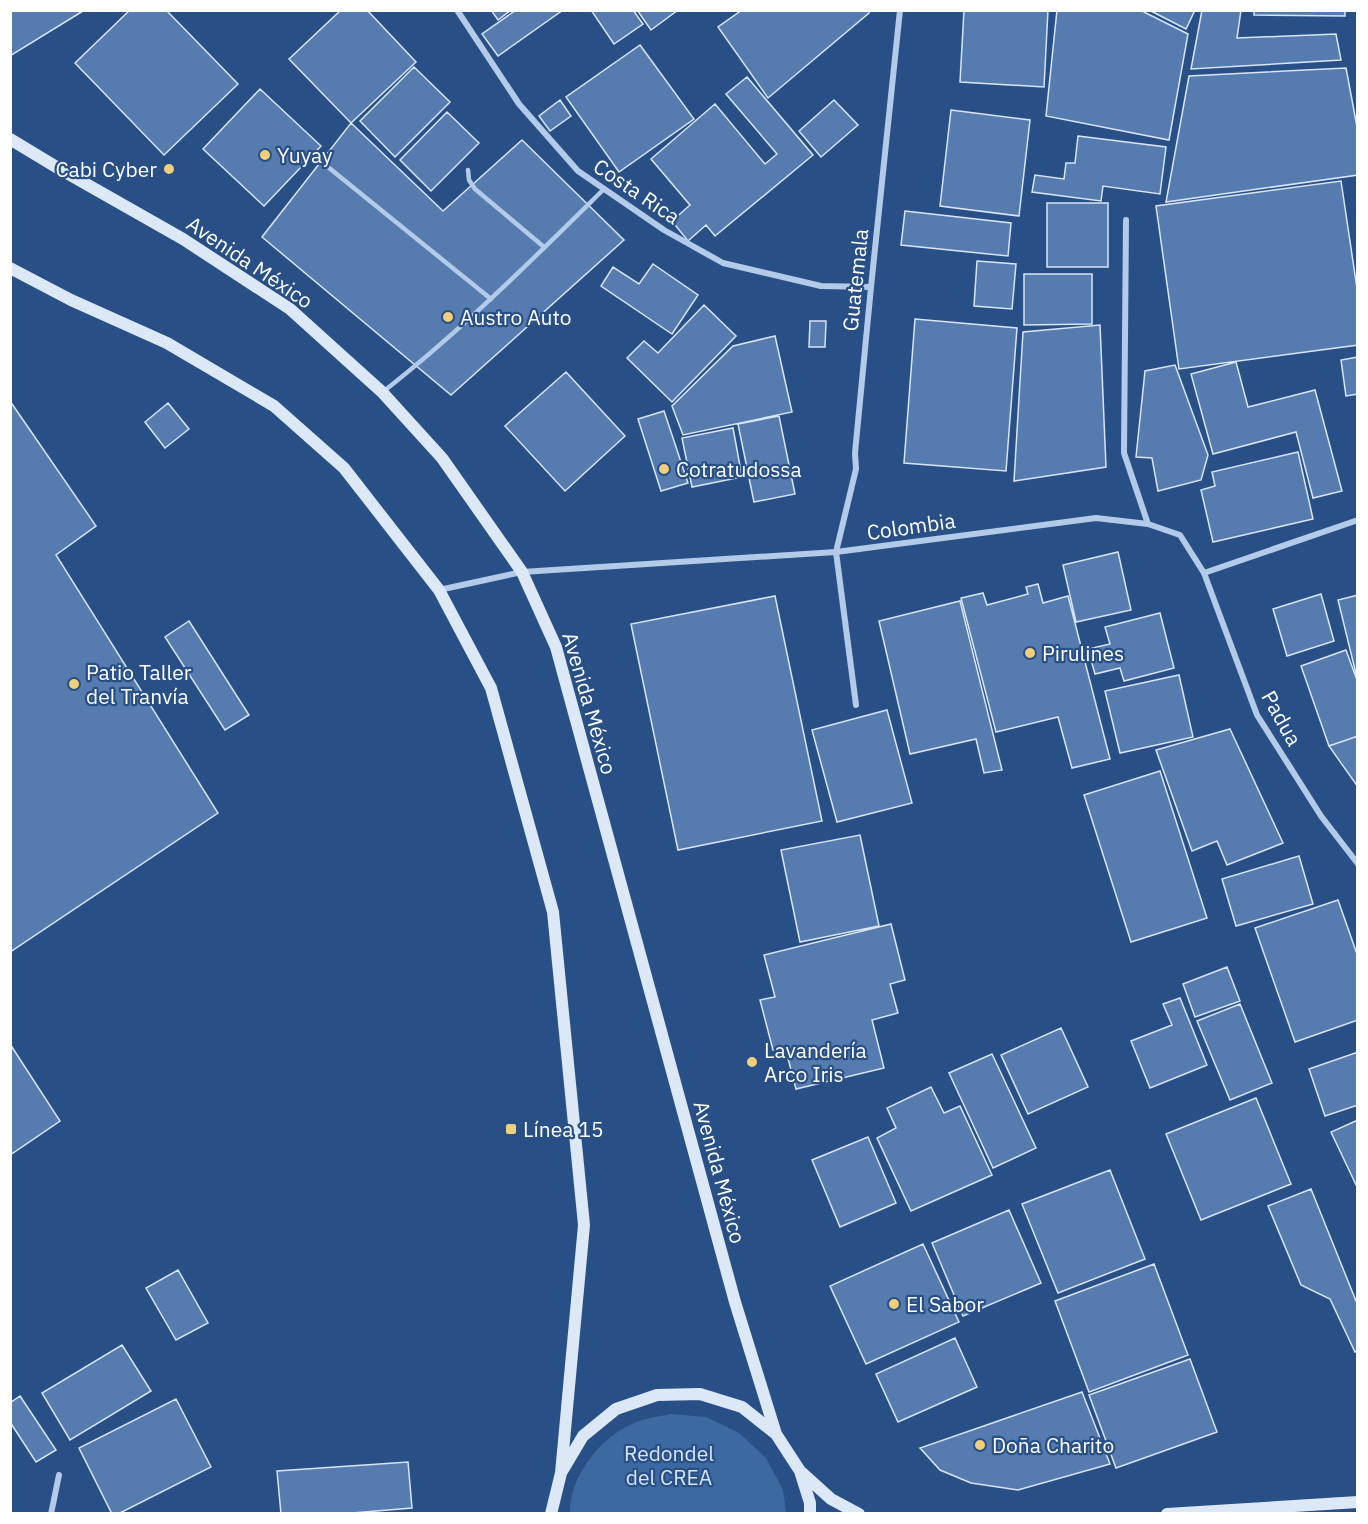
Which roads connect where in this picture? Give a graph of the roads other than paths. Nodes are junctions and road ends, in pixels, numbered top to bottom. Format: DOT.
graph roads {
  1 [pos="457,10"];
  2 [pos="900,10"];
  3 [pos="10,139"];
  4 [pos="323,163"];
  5 [pos="468,170"];
  6 [pos="604,189"];
  7 [pos="1126,220"];
  8 [pos="544,247"];
  9 [pos="10,268"];
  10 [pos="871,287"];
  11 [pos="491,300"];
  12 [pos="382,392"];
  13 [pos="1358,520"];
  14 [pos="1148,524"];
  15 [pos="836,552"];
  16 [pos="522,572"];
  17 [pos="1204,573"];
  18 [pos="439,590"];
  19 [pos="856,705"];
  20 [pos="1358,864"];
  21 [pos="776,1434"];
  22 [pos="800,1471"];
  23 [pos="561,1473"];
  24 [pos="59,1475"];
  25 [pos="1358,1502"];
  26 [pos="1310,1510"];
  27 [pos="551,1513"];
  28 [pos="51,1514"];
  29 [pos="810,1514"];
  30 [pos="859,1514"];
  31 [pos="1167,1514"];
  1 -- 6 [label="street, Costa Rica"];
  2 -- 10 [label="street, Guatemala"];
  3 -- 12 [label="main road, Avenida México"];
  4 -- 11 [label="lane"];
  5 -- 8 [label="lane"];
  6 -- 8 [label="lane"];
  6 -- 10 [label="street, Costa Rica"];
  7 -- 14 [label="street"];
  8 -- 11 [label="lane"];
  9 -- 18 [label="main road"];
  10 -- 15 [label="street, Guatemala"];
  11 -- 12 [label="lane"];
  12 -- 16 [label="main road, Avenida México"];
  13 -- 17 [label="street"];
  14 -- 15 [label="street, Colombia"];
  14 -- 17 [label="street, Colombia"];
  15 -- 16 [label="street, Colombia"];
  15 -- 19 [label="street"];
  16 -- 18 [label="street, Colombia"];
  16 -- 21 [label="main road, Avenida México"];
  17 -- 20 [label="street, Padua"];
  18 -- 23 [label="main road"];
  21 -- 22 [label="main road"];
  21 -- 23 [label="main road"];
  22 -- 29 [label="main road"];
  22 -- 30 [label="main road"];
  23 -- 27 [label="main road"];
  24 -- 28 [label="street"];
  25 -- 26 [label="main road"];
  26 -- 31 [label="main road"];
}
